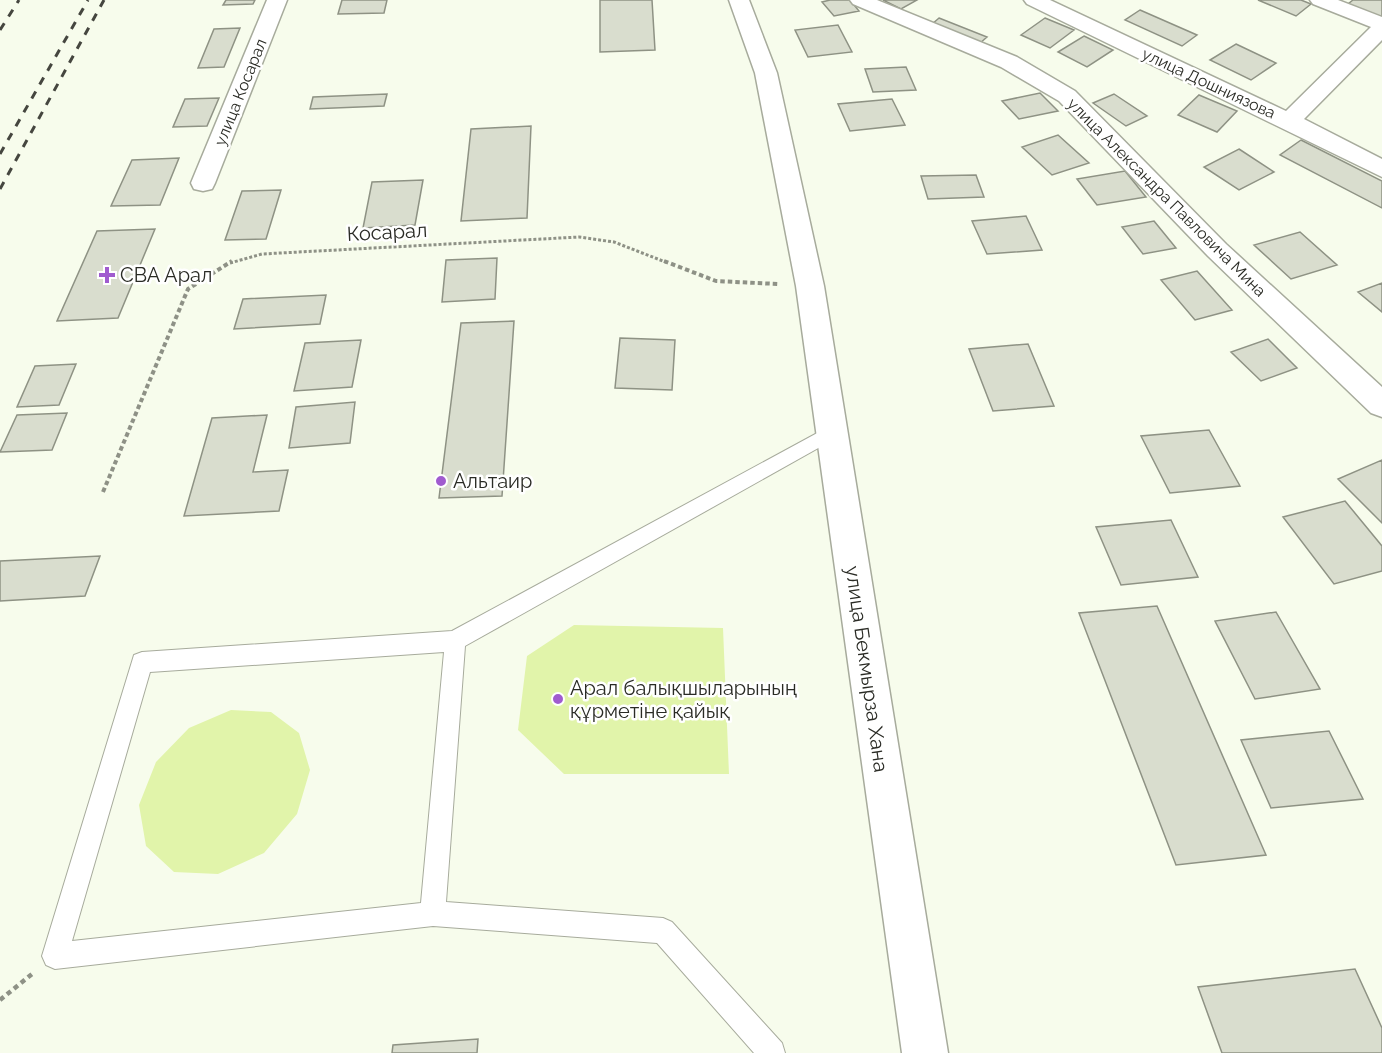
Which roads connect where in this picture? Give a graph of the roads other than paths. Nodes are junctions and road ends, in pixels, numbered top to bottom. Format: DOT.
graph roads {
  1 [pos="277,0"];
  2 [pos="739,0"];
  3 [pos="860,0"];
  4 [pos="1034,0"];
  5 [pos="1320,0"];
  6 [pos="1382,26"];
  7 [pos="1289,121"];
  8 [pos="1382,169"];
  9 [pos="203,183"];
  10 [pos="1382,405"];
  11 [pos="832,432"];
  12 [pos="455,641"];
  13 [pos="434,914"];
  14 [pos="772,1053"];
  15 [pos="925,1053"];
  1 -- 9 [label="street, улица Косарал"];
  2 -- 11 [label="street, улица Бекмырза Хана"];
  3 -- 10 [label="street, улица Александра Павловича Мина"];
  4 -- 7 [label="street, улица Дошниязова"];
  5 -- 6 [label="street"];
  6 -- 7 [label="street"];
  7 -- 8 [label="street, улица Дошниязова"];
  11 -- 12 [label="lane"];
  11 -- 15 [label="street, улица Бекмырза Хана"];
  12 -- 13 [label="lane"];
  12 -- 13 [label="lane"];
  13 -- 14 [label="lane"];
}
